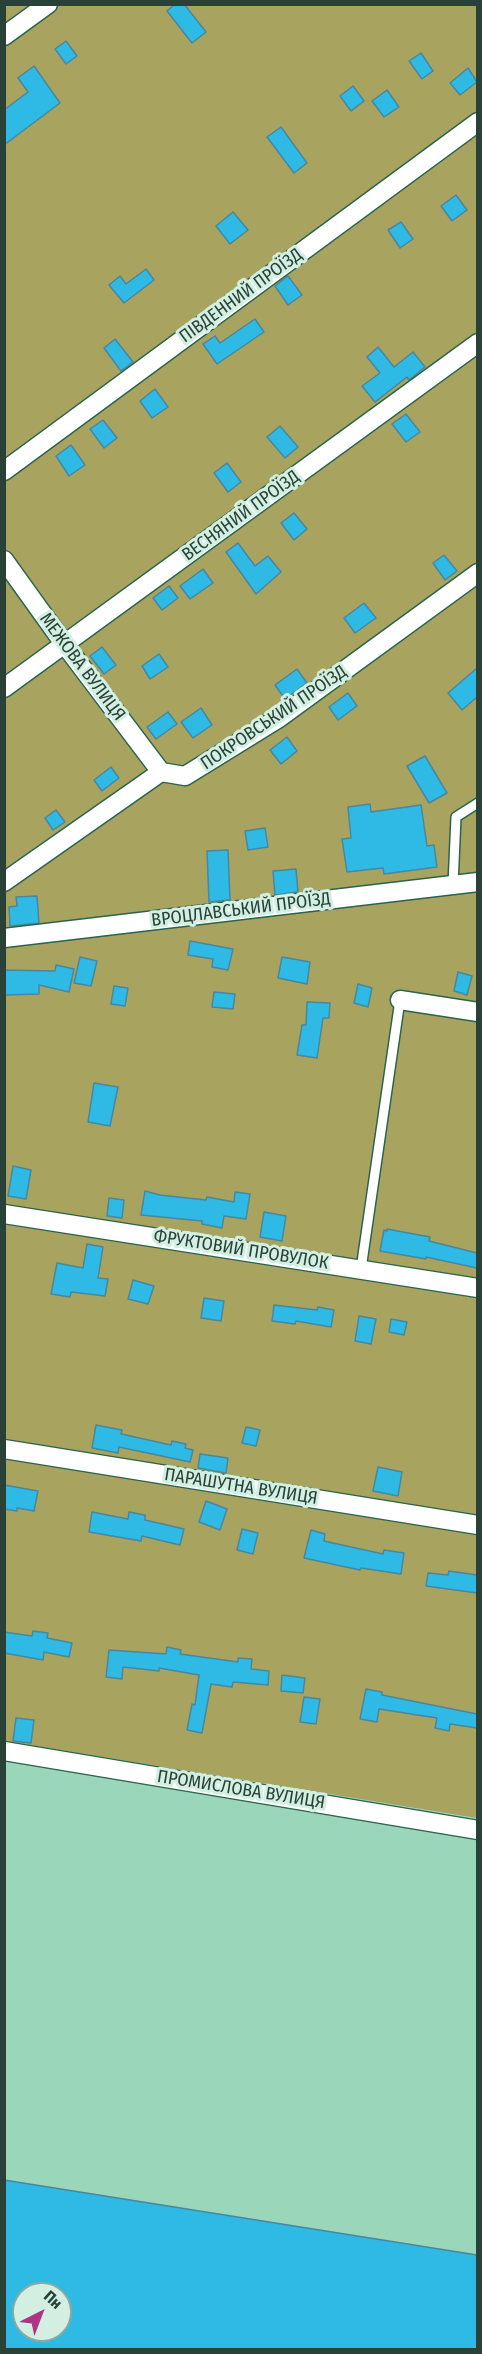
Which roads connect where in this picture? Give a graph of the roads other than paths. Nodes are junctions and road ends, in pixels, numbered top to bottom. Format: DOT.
graph roads {
  1 [pos="48,4"];
  2 [pos="4,36"];
  3 [pos="477,122"];
  4 [pos="477,343"];
  5 [pos="4,471"];
  6 [pos="4,560"];
  7 [pos="477,573"];
  8 [pos="65,645"];
  9 [pos="4,688"];
  10 [pos="161,772"];
  11 [pos="477,803"];
  12 [pos="4,882"];
  13 [pos="477,882"];
  14 [pos="453,885"];
  15 [pos="4,938"];
  16 [pos="400,1000"];
  17 [pos="477,1012"];
  18 [pos="4,1214"];
  19 [pos="361,1269"];
  20 [pos="477,1288"];
  21 [pos="4,1449"];
  22 [pos="477,1525"];
  23 [pos="4,1751"];
  24 [pos="477,1830"];
  1 -- 2 [label="street"];
  3 -- 5 [label="street, ПІВДЕННИЙ ПРОЇЗД"];
  4 -- 8 [label="street, ВЕСНЯНИЙ ПРОЇЗД"];
  6 -- 8 [label="street, МЕЖОВА ВУЛИЦЯ"];
  7 -- 10 [label="street, ПОКРОВСЬКИЙ ПРОЇЗД"];
  8 -- 9 [label="street, ВЕСНЯНИЙ ПРОЇЗД"];
  8 -- 10 [label="street, МЕЖОВА ВУЛИЦЯ"];
  10 -- 12 [label="street"];
  11 -- 14 [label="lane"];
  13 -- 14 [label="street, ВРОЦЛАВСЬКИЙ ПРОЇЗД"];
  14 -- 15 [label="street, ВРОЦЛАВСЬКИЙ ПРОЇЗД"];
  16 -- 17 [label="street"];
  16 -- 19 [label="lane"];
  18 -- 19 [label="street, ФРУКТОВИЙ ПРОВУЛОК"];
  19 -- 20 [label="street, ФРУКТОВИЙ ПРОВУЛОК"];
  21 -- 22 [label="street, ПАРАШУТНА ВУЛИЦЯ"];
  23 -- 24 [label="street, ПРОМИСЛОВА ВУЛИЦЯ"];
}
